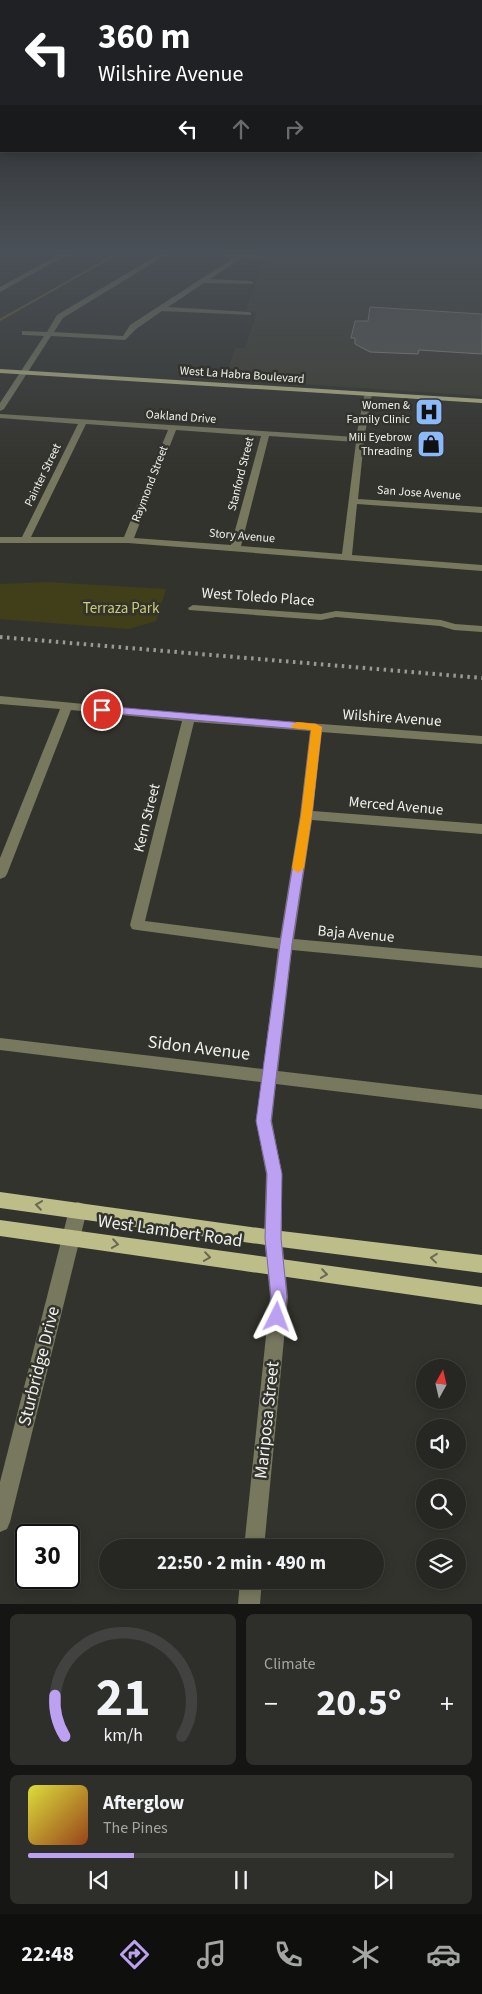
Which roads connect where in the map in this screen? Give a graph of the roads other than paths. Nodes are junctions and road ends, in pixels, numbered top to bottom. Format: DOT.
graph roads {
  1 [pos="54,325"];
  2 [pos="136,325"];
  3 [pos="25,333"];
  4 [pos="47,334"];
  5 [pos="0,371"];
  6 [pos="22,373"];
  7 [pos="368,394"];
  8 [pos="482,401"];
  9 [pos="0,409"];
  10 [pos="0,416"];
  11 [pos="84,422"];
  12 [pos="172,429"];
  13 [pos="264,434"];
  14 [pos="360,440"];
  15 [pos="354,501"];
  16 [pos="482,510"];
  17 [pos="26,538"];
  18 [pos="0,540"];
  19 [pos="128,540"];
  20 [pos="235,549"];
  21 [pos="347,558"];
  22 [pos="482,568"];
  23 [pos="194,608"];
  24 [pos="482,630"];
  25 [pos="0,700"];
  26 [pos="67,706"];
  27 [pos="189,718"];
  28 [pos="316,727"];
  29 [pos="482,740"];
  30 [pos="306,815"];
  31 [pos="482,829"];
  32 [pos="0,874"];
  33 [pos="137,925"];
  34 [pos="286,944"];
  35 [pos="482,962"];
  36 [pos="0,1044"];
  37 [pos="268,1077"];
  38 [pos="482,1102"];
  39 [pos="0,1200"];
  40 [pos="78,1210"];
  41 [pos="0,1228"];
  42 [pos="71,1238"];
  43 [pos="273,1238"];
  44 [pos="482,1264"];
  45 [pos="276,1267"];
  46 [pos="482,1296"];
  47 [pos="0,1522"];
  48 [pos="255,1539"];
  49 [pos="250,1589"];
  50 [pos="249,1604"];
  1 -- 4 [label="street"];
  2 -- 4 [label="street"];
  3 -- 4 [label="street"];
  4 -- 6 [label="street"];
  5 -- 6 [label="main road, West La Habra Boulevard"];
  6 -- 7 [label="main road, West La Habra Boulevard"];
  6 -- 9 [label="street"];
  7 -- 8 [label="main road, West La Habra Boulevard"];
  7 -- 14 [label="street"];
  10 -- 11 [label="street, Oakland Drive"];
  11 -- 12 [label="street, Oakland Drive"];
  11 -- 17 [label="street, Painter Street"];
  12 -- 13 [label="street, Oakland Drive"];
  12 -- 19 [label="street, Raymond Street"];
  13 -- 14 [label="street, Oakland Drive"];
  13 -- 20 [label="street, Stanford Street"];
  14 -- 15 [label="street"];
  15 -- 16 [label="street, San Jose Avenue"];
  15 -- 21 [label="street"];
  17 -- 18 [label="street, Story Avenue"];
  17 -- 19 [label="street, Story Avenue"];
  19 -- 20 [label="street, Story Avenue"];
  20 -- 21 [label="street, Story Avenue"];
  21 -- 22 [label="street, Story Avenue"];
  23 -- 24 [label="street, West Toledo Place"];
  25 -- 26 [label="street, Wilshire Avenue"];
  26 -- 27 [label="street, Wilshire Avenue"];
  26 -- 32 [label="street"];
  27 -- 28 [label="street, Wilshire Avenue"];
  27 -- 33 [label="street, Kern Street"];
  28 -- 29 [label="street, Wilshire Avenue"];
  28 -- 30 [label="street, Mariposa Street"];
  30 -- 31 [label="street, Merced Avenue"];
  30 -- 34 [label="street, Mariposa Street"];
  33 -- 34 [label="street, Baja Avenue"];
  34 -- 35 [label="street, Baja Avenue"];
  34 -- 37 [label="street, Mariposa Street"];
  36 -- 37 [label="street, Sidon Avenue"];
  37 -- 38 [label="street, Sidon Avenue"];
  37 -- 43 [label="street, Mariposa Street"];
  40 -- 39 [label="main road, West Lambert Road, one-way"];
  40 -- 42 [label="street, Sturbridge Drive"];
  40 -- 43 [label="main road, West Lambert Road"];
  41 -- 42 [label="main road, West Lambert Road"];
  42 -- 45 [label="main road, West Lambert Road, one-way"];
  42 -- 47 [label="street, Sturbridge Drive"];
  44 -- 43 [label="main road, West Lambert Road, one-way"];
  43 -- 45 [label="street, Mariposa Street"];
  45 -- 46 [label="main road, West Lambert Road, one-way"];
  45 -- 48 [label="street, Mariposa Street"];
  49 -- 50 [label="street"];
}
